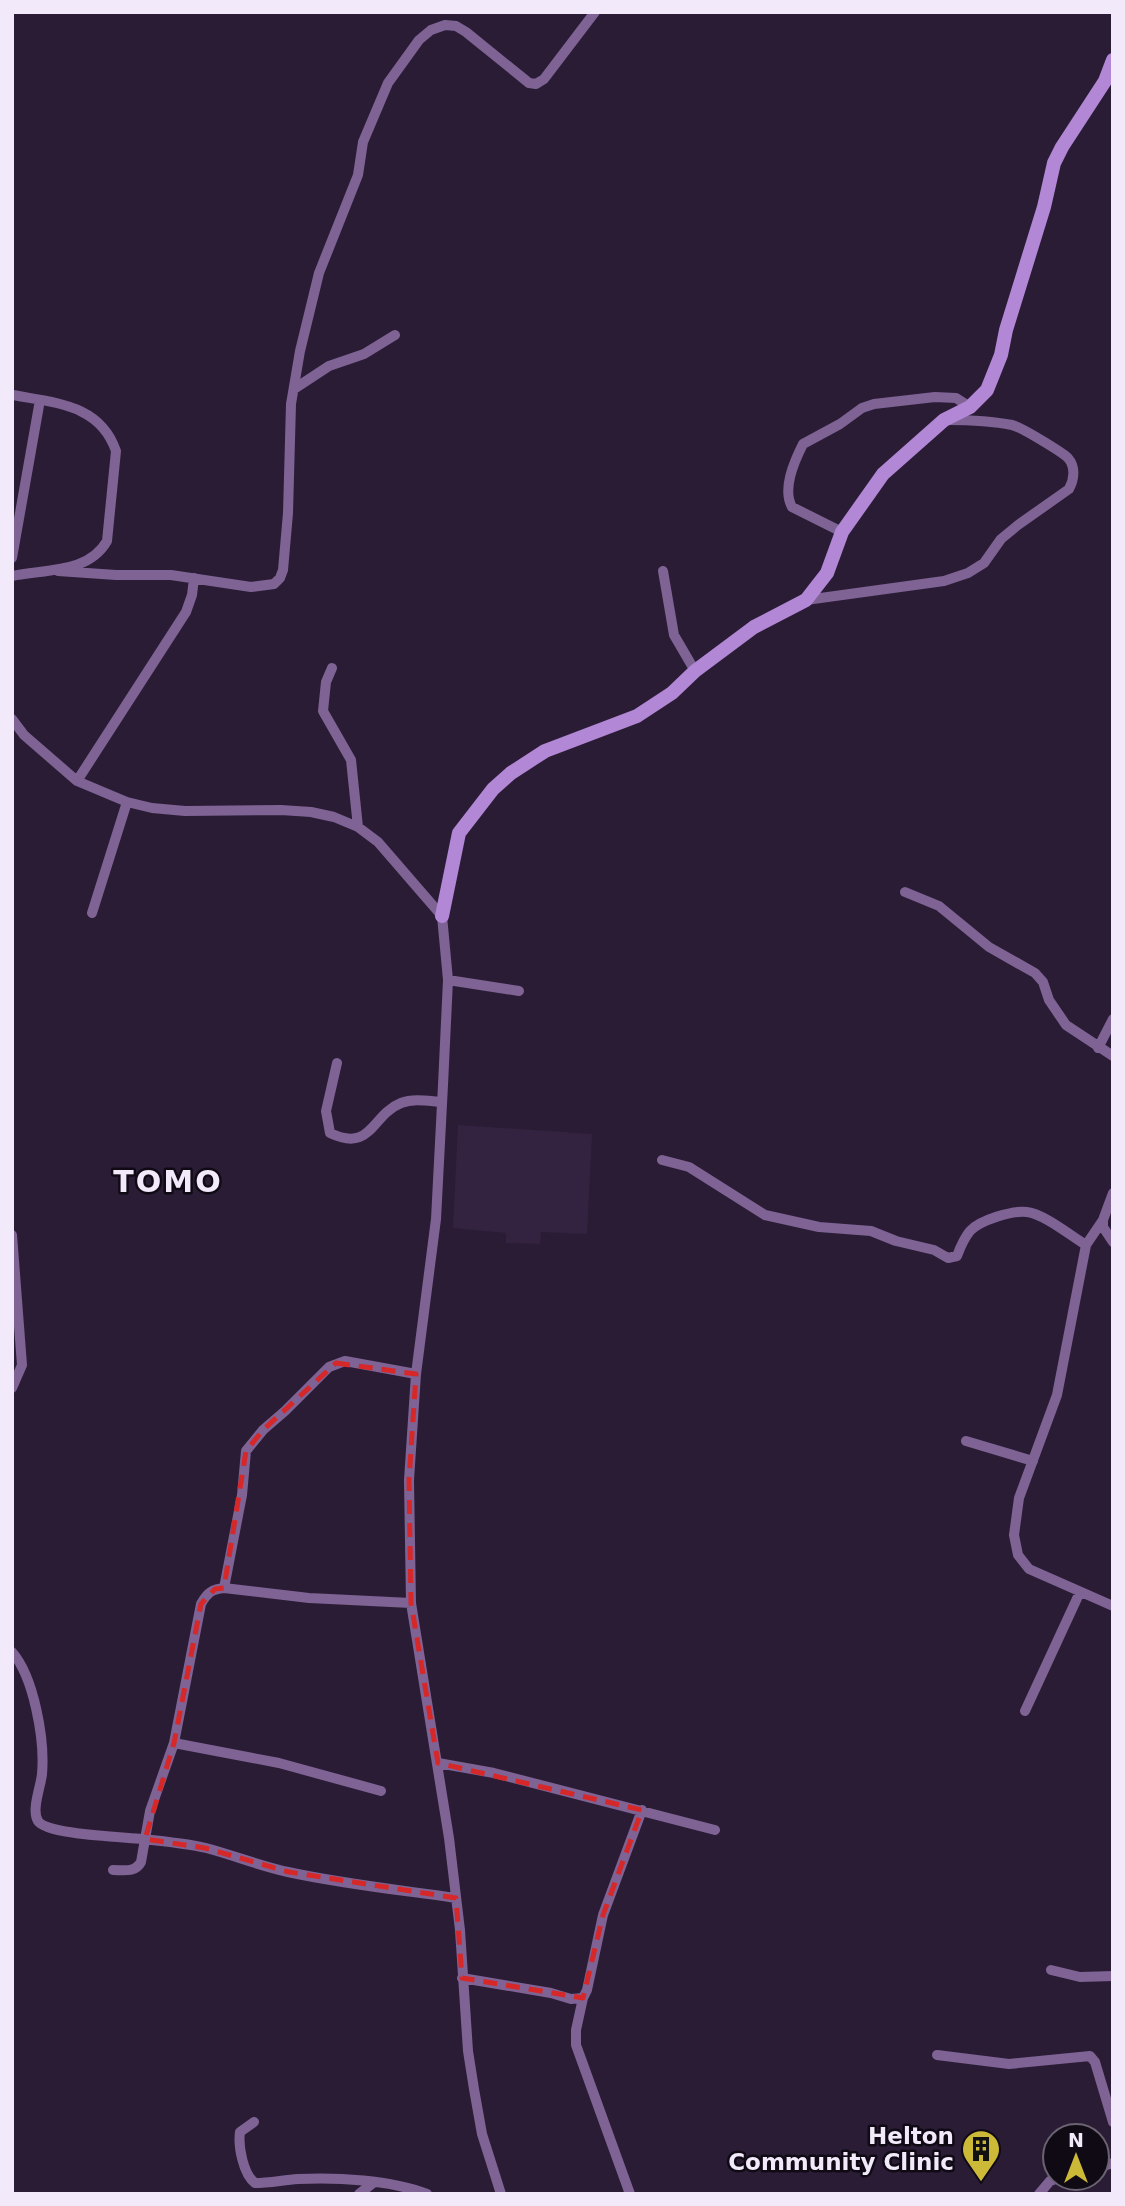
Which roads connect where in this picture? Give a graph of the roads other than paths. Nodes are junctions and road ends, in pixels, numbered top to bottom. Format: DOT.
graph roads {
  1 [pos="595,12"];
  2 [pos="1113,60"];
  3 [pos="395,335"];
  4 [pos="294,389"];
  5 [pos="13,395"];
  6 [pos="40,400"];
  7 [pos="970,407"];
  8 [pos="944,420"];
  9 [pos="842,532"];
  10 [pos="12,558"];
  11 [pos="58,571"];
  12 [pos="663,571"];
  13 [pos="12,576"];
  14 [pos="194,578"];
  15 [pos="806,600"];
  16 [pos="332,668"];
  17 [pos="695,671"];
  18 [pos="12,719"];
  19 [pos="77,781"];
  20 [pos="127,802"];
  21 [pos="358,827"];
  22 [pos="905,892"];
  23 [pos="92,913"];
  24 [pos="442,916"];
  25 [pos="448,980"];
  26 [pos="519,991"];
  27 [pos="1113,1019"];
  28 [pos="1098,1048"];
  29 [pos="1113,1056"];
  30 [pos="337,1063"];
  31 [pos="441,1102"];
  32 [pos="662,1160"];
  33 [pos="1113,1193"];
  34 [pos="1103,1220"];
  35 [pos="12,1235"];
  36 [pos="1113,1242"];
  37 [pos="1086,1245"];
  38 [pos="416,1374"];
  39 [pos="12,1388"];
  40 [pos="965,1441"];
  41 [pos="1033,1461"];
  42 [pos="224,1588"];
  43 [pos="1080,1592"];
  44 [pos="411,1604"];
  45 [pos="1113,1606"];
  46 [pos="12,1652"];
  47 [pos="1025,1712"];
  48 [pos="174,1743"];
  49 [pos="438,1763"];
  50 [pos="381,1791"];
  51 [pos="642,1810"];
  52 [pos="715,1830"];
  53 [pos="145,1839"];
  54 [pos="113,1870"];
  55 [pos="456,1898"];
  56 [pos="1051,1970"];
  57 [pos="1113,1976"];
  58 [pos="463,1978"];
  59 [pos="583,1998"];
  60 [pos="937,2055"];
  61 [pos="254,2122"];
  62 [pos="1113,2122"];
  63 [pos="373,2183"];
  64 [pos="359,2194"];
  65 [pos="427,2194"];
  66 [pos="501,2194"];
  67 [pos="630,2194"];
  1 -- 4 [label="street"];
  2 -- 7 [label="street"];
  3 -- 4 [label="street"];
  4 -- 14 [label="street"];
  5 -- 6 [label="street"];
  6 -- 10 [label="street"];
  6 -- 11 [label="street"];
  7 -- 8 [label="street"];
  7 -- 9 [label="street"];
  8 -- 9 [label="street"];
  8 -- 15 [label="street"];
  9 -- 15 [label="street"];
  11 -- 13 [label="street"];
  11 -- 14 [label="street"];
  12 -- 17 [label="street"];
  14 -- 19 [label="street"];
  15 -- 17 [label="street"];
  16 -- 21 [label="street"];
  17 -- 24 [label="street"];
  18 -- 19 [label="street"];
  19 -- 20 [label="street"];
  20 -- 21 [label="street"];
  20 -- 23 [label="street"];
  21 -- 24 [label="street"];
  22 -- 28 [label="street"];
  24 -- 25 [label="street"];
  25 -- 26 [label="street"];
  25 -- 31 [label="street"];
  27 -- 28 [label="street"];
  28 -- 29 [label="street"];
  30 -- 31 [label="street"];
  31 -- 38 [label="street"];
  32 -- 37 [label="street"];
  33 -- 34 [label="street"];
  34 -- 36 [label="street"];
  34 -- 37 [label="street"];
  35 -- 39 [label="street"];
  37 -- 41 [label="street"];
  38 -- 42 [label="street"];
  38 -- 44 [label="street"];
  40 -- 41 [label="street"];
  41 -- 43 [label="street"];
  42 -- 44 [label="street"];
  42 -- 48 [label="street"];
  43 -- 45 [label="street"];
  43 -- 47 [label="street"];
  44 -- 49 [label="street"];
  46 -- 53 [label="street"];
  48 -- 50 [label="street"];
  48 -- 53 [label="street"];
  49 -- 51 [label="street"];
  49 -- 55 [label="street"];
  51 -- 52 [label="street"];
  51 -- 59 [label="street"];
  53 -- 54 [label="street"];
  53 -- 55 [label="street"];
  55 -- 58 [label="street"];
  56 -- 57 [label="street"];
  58 -- 59 [label="street"];
  58 -- 66 [label="street"];
  59 -- 67 [label="street"];
  60 -- 62 [label="street"];
  61 -- 63 [label="street"];
  63 -- 64 [label="street"];
  63 -- 65 [label="street"];
}
